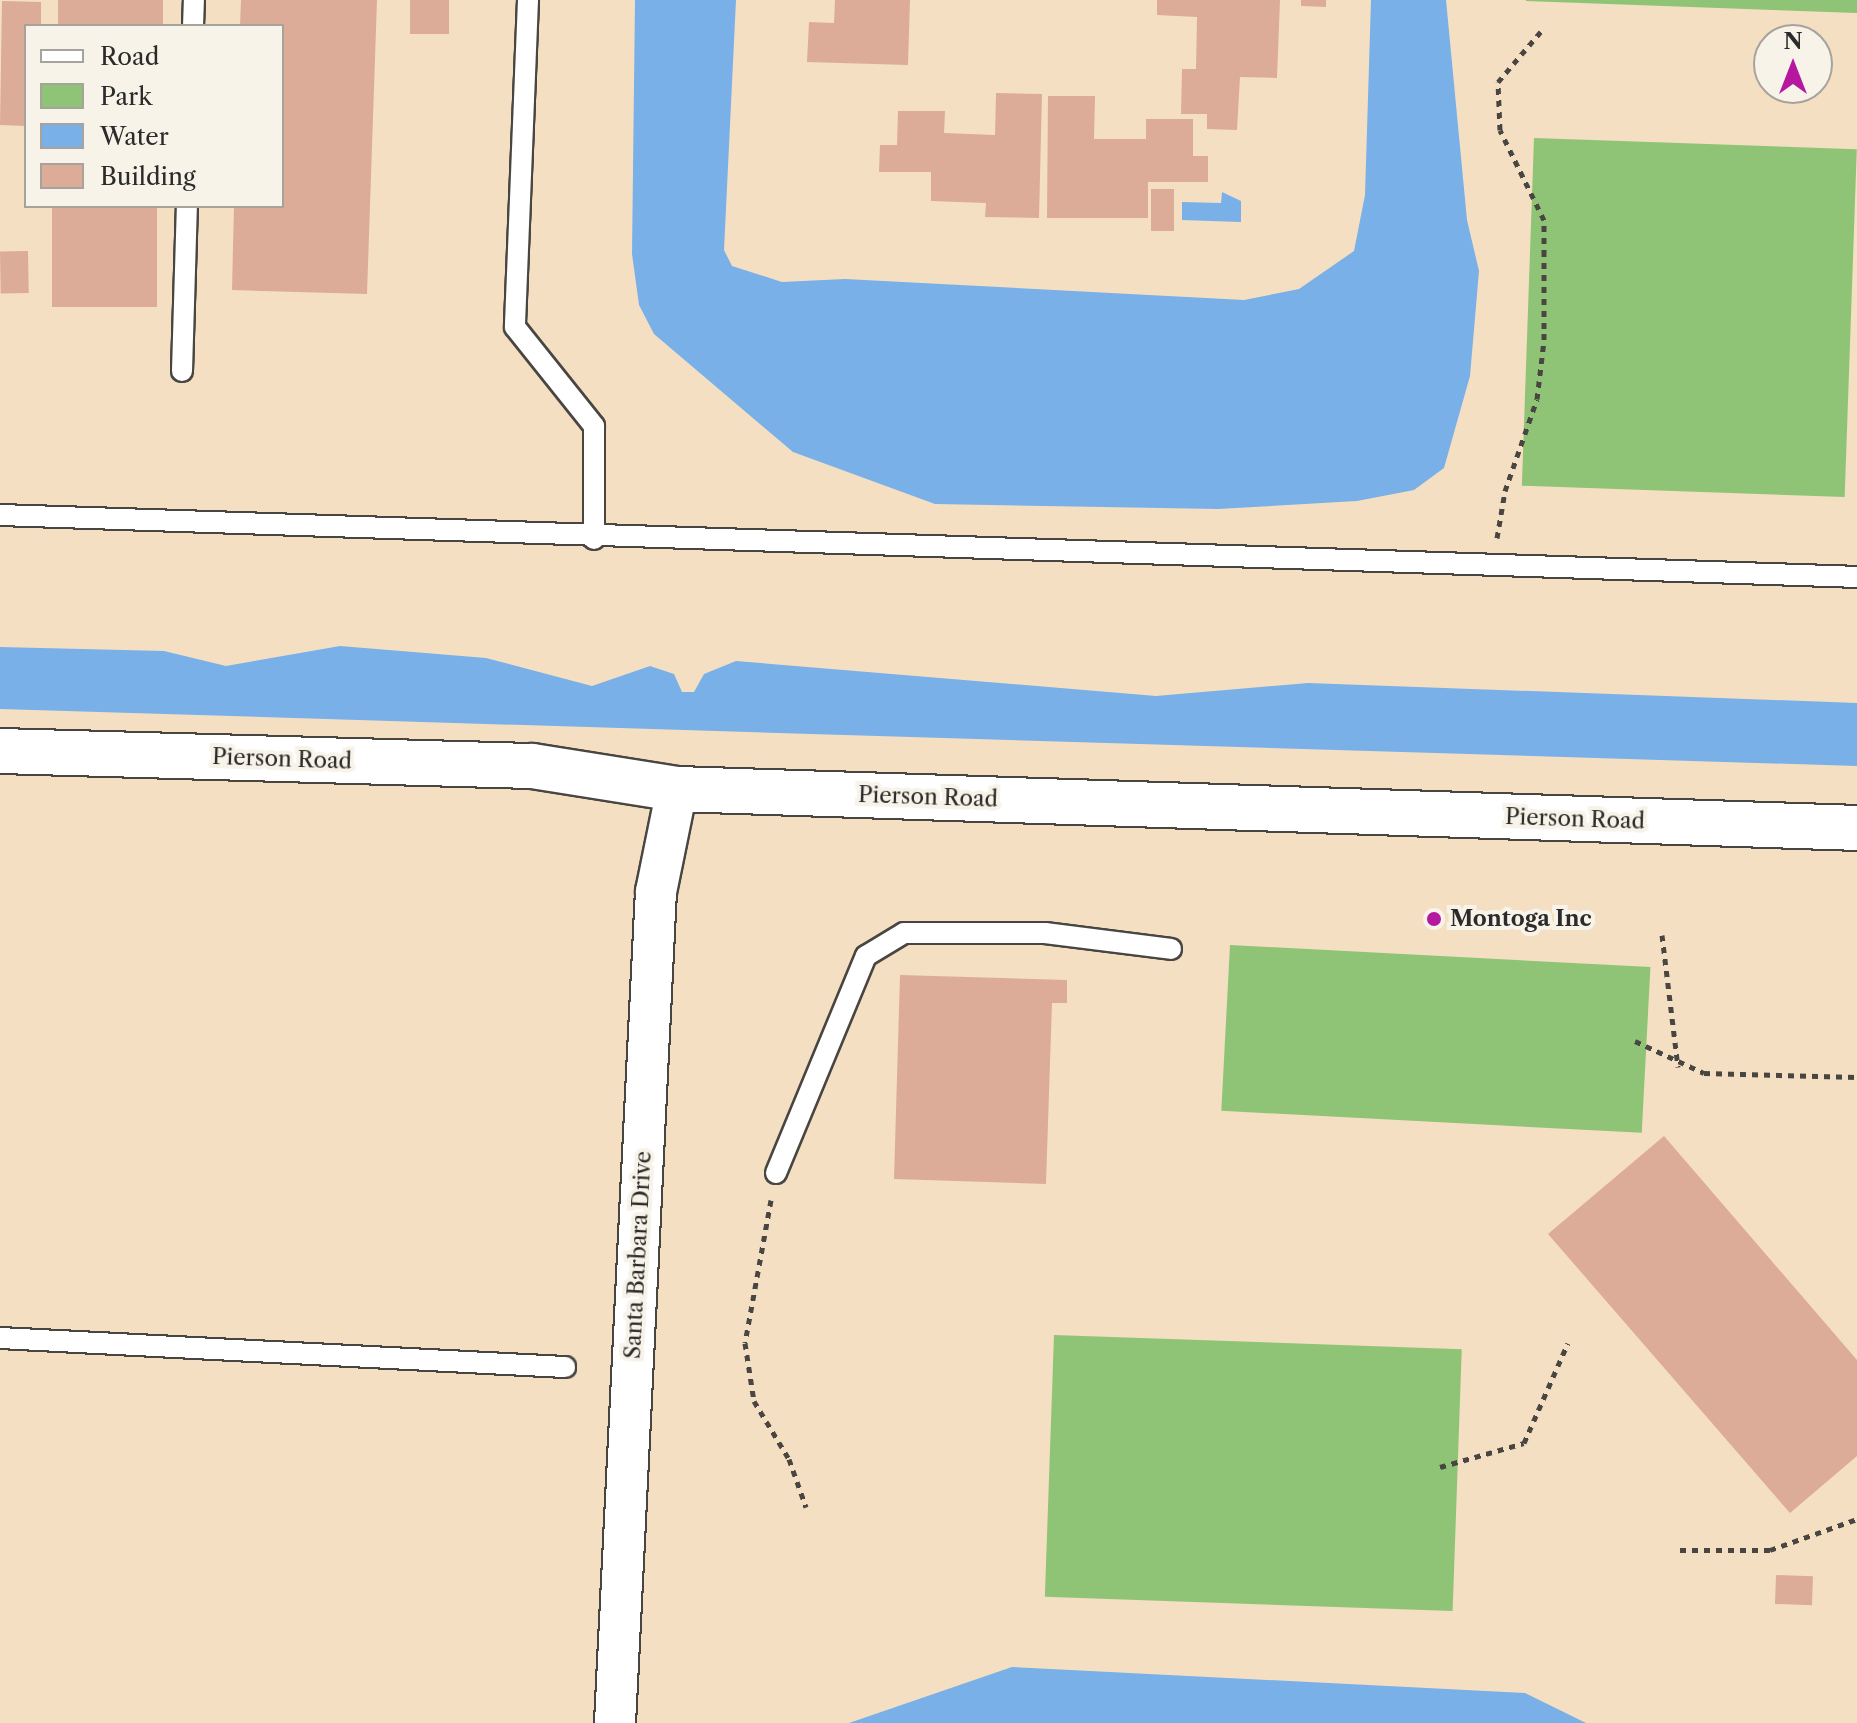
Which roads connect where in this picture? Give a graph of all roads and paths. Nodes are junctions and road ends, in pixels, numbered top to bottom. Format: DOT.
graph roads {
  1 [pos="194,0"];
  2 [pos="528,0"];
  3 [pos="193,24"];
  4 [pos="1543,29"];
  5 [pos="187,208"];
  6 [pos="182,371"];
  7 [pos="0,515"];
  8 [pos="594,539"];
  9 [pos="1493,564"];
  10 [pos="1857,577"];
  11 [pos="0,751"];
  12 [pos="677,789"];
  13 [pos="1857,828"];
  14 [pos="1662,935"];
  15 [pos="1171,949"];
  16 [pos="1635,1041"];
  17 [pos="1678,1067"];
  18 [pos="1857,1077"];
  19 [pos="776,1173"];
  20 [pos="0,1338"];
  21 [pos="1568,1343"];
  22 [pos="565,1367"];
  23 [pos="1440,1467"];
  24 [pos="806,1507"];
  25 [pos="1857,1519"];
  26 [pos="1680,1550"];
  27 [pos="615,1723"];
  1 -- 3 [label="lane"];
  2 -- 8 [label="lane"];
  4 -- 9 [label="path"];
  5 -- 6 [label="lane"];
  7 -- 8 [label="lane"];
  8 -- 9 [label="lane"];
  9 -- 10 [label="lane"];
  11 -- 12 [label="street, Pierson Road"];
  12 -- 13 [label="street, Pierson Road"];
  12 -- 27 [label="street, Santa Barbara Drive"];
  14 -- 17 [label="path"];
  15 -- 19 [label="lane"];
  16 -- 17 [label="path"];
  17 -- 18 [label="path"];
  19 -- 24 [label="path"];
  20 -- 22 [label="lane"];
  21 -- 23 [label="path"];
  25 -- 26 [label="path"];
}
